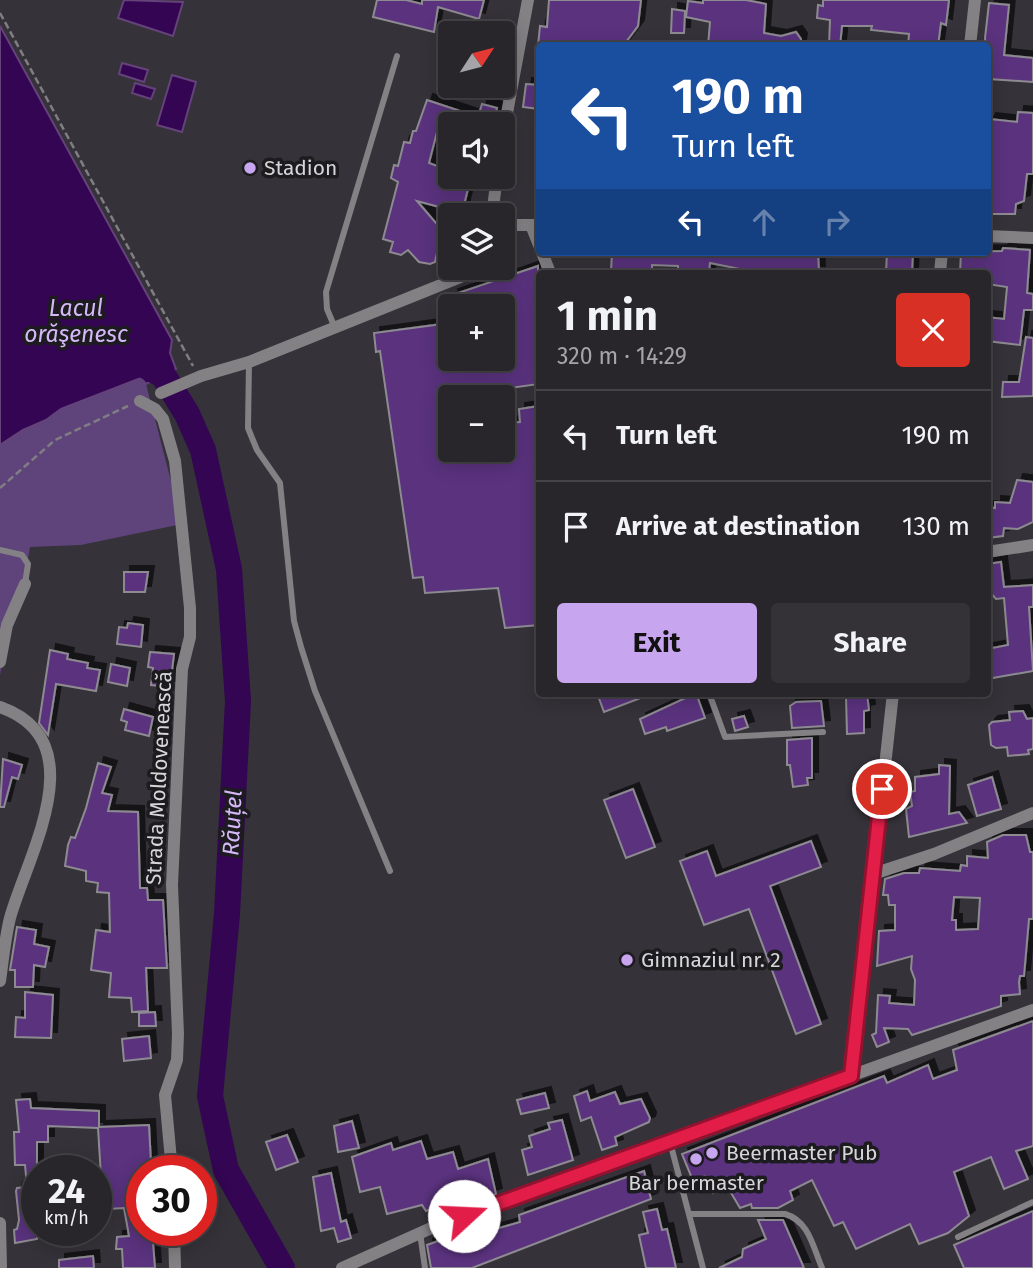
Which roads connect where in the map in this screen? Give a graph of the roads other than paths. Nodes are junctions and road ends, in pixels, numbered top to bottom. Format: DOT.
graph roads {
  1 [pos="528,0"];
  2 [pos="975,0"];
  3 [pos="970,42"];
  4 [pos="397,56"];
  5 [pos="507,112"];
  6 [pos="515,225"];
  7 [pos="535,225"];
  8 [pos="991,236"];
  9 [pos="1033,238"];
  10 [pos="453,280"];
  11 [pos="335,328"];
  12 [pos="249,362"];
  13 [pos="161,393"];
  14 [pos="140,401"];
  15 [pos="1033,545"];
  16 [pos="0,550"];
  17 [pos="991,551"];
  18 [pos="25,584"];
  19 [pos="0,662"];
  20 [pos="710,697"];
  21 [pos="893,697"];
  22 [pos="0,707"];
  23 [pos="823,732"];
  24 [pos="1033,813"];
  25 [pos="390,871"];
  26 [pos="873,874"];
  27 [pos="0,981"];
  28 [pos="1033,1010"];
  29 [pos="851,1076"];
  30 [pos="670,1140"];
  31 [pos="171,1155"];
  32 [pos="1033,1202"];
  33 [pos="690,1214"];
  34 [pos="0,1223"];
  35 [pos="420,1233"];
  36 [pos="958,1237"];
  37 [pos="174,1246"];
  38 [pos="1,1268"];
  39 [pos="175,1268"];
  40 [pos="342,1268"];
  41 [pos="425,1268"];
  42 [pos="703,1268"];
  43 [pos="822,1268"];
  1 -- 5 [label="street"];
  2 -- 3 [label="street"];
  4 -- 11 [label="lane"];
  6 -- 7 [label="street"];
  8 -- 9 [label="street"];
  10 -- 11 [label="street"];
  11 -- 12 [label="street"];
  12 -- 13 [label="street"];
  12 -- 25 [label="lane"];
  14 -- 31 [label="street, Strada Moldovenească"];
  15 -- 17 [label="street"];
  16 -- 18 [label="lane"];
  18 -- 19 [label="street"];
  20 -- 23 [label="lane"];
  21 -- 26 [label="street"];
  22 -- 27 [label="street"];
  24 -- 26 [label="street"];
  26 -- 29 [label="street"];
  28 -- 29 [label="street"];
  29 -- 30 [label="street"];
  30 -- 33 [label="lane"];
  30 -- 35 [label="street"];
  32 -- 36 [label="lane"];
  33 -- 42 [label="lane"];
  33 -- 43 [label="lane"];
  34 -- 38 [label="street"];
  35 -- 40 [label="street"];
  35 -- 41 [label="lane"];
  37 -- 39 [label="street"];
}
